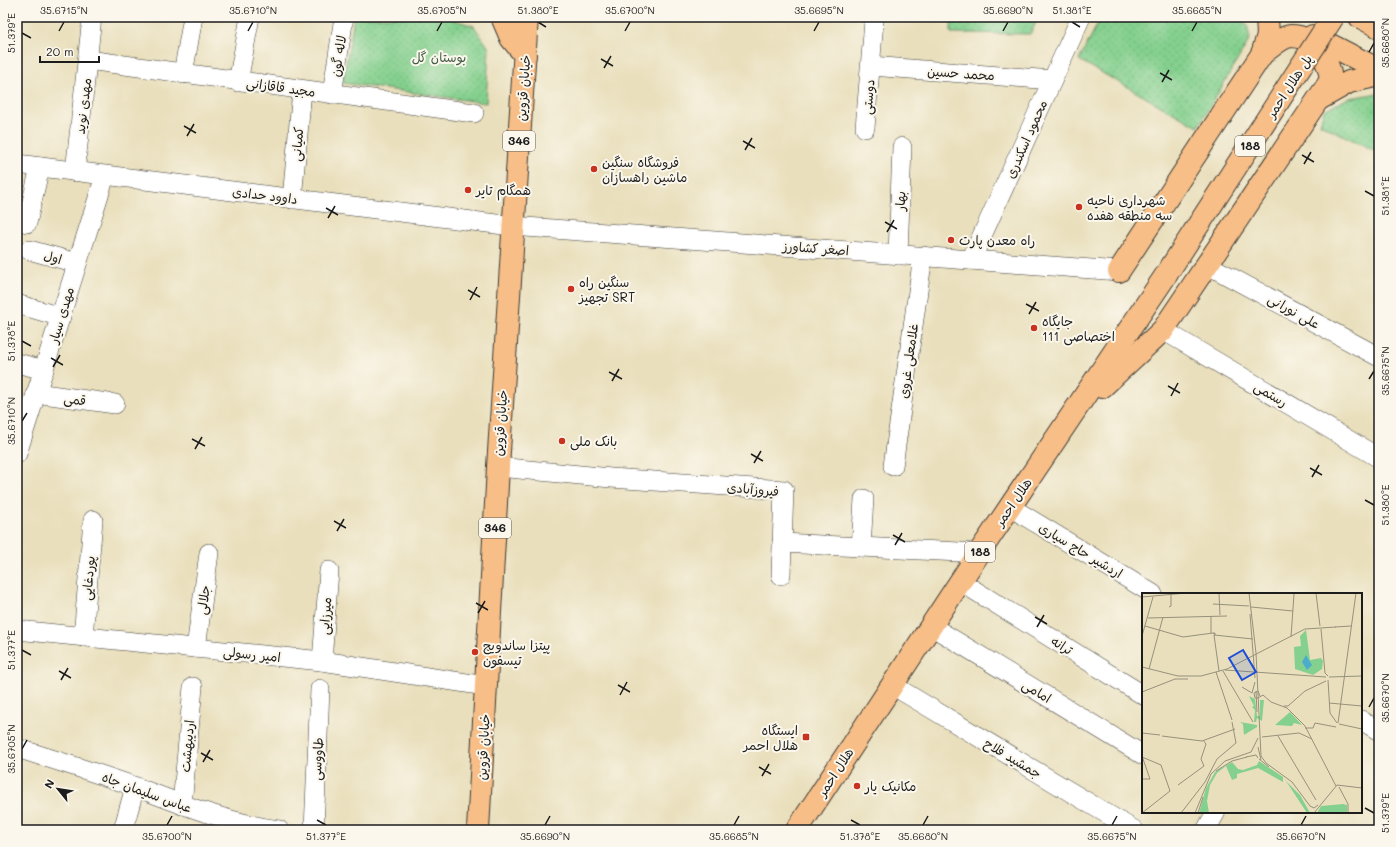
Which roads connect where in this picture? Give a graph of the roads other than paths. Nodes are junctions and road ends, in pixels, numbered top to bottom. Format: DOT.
graph roads {
  1 [pos="92,17"];
  2 [pos="193,17"];
  3 [pos="250,17"];
  4 [pos="344,17"];
  5 [pos="502,17"];
  6 [pos="527,17"];
  7 [pos="1081,17"];
  8 [pos="1267,17"];
  9 [pos="1274,17"];
  10 [pos="1333,17"];
  11 [pos="1360,17"];
  12 [pos="874,21"];
  13 [pos="1379,27"];
  14 [pos="1262,54"];
  15 [pos="525,55"];
  16 [pos="88,60"];
  17 [pos="870,66"];
  18 [pos="1379,70"];
  19 [pos="183,74"];
  20 [pos="1379,75"];
  21 [pos="1052,80"];
  22 [pos="238,82"];
  23 [pos="302,90"];
  24 [pos="332,94"];
  25 [pos="1320,98"];
  26 [pos="474,113"];
  27 [pos="865,128"];
  28 [pos="902,147"];
  29 [pos="17,164"];
  30 [pos="40,167"];
  31 [pos="75,172"];
  32 [pos="105,176"];
  33 [pos="292,199"];
  34 [pos="27,223"];
  35 [pos="512,226"];
  36 [pos="29,250"];
  37 [pos="898,255"];
  38 [pos="923,256"];
  39 [pos="971,260"];
  40 [pos="77,264"];
  41 [pos="1208,265"];
  42 [pos="1119,271"];
  43 [pos="1166,276"];
  44 [pos="17,304"];
  45 [pos="61,316"];
  46 [pos="1163,330"];
  47 [pos="1379,357"];
  48 [pos="17,363"];
  49 [pos="44,370"];
  50 [pos="36,393"];
  51 [pos="114,404"];
  52 [pos="1076,412"];
  53 [pos="17,454"];
  54 [pos="1379,458"];
  55 [pos="893,466"];
  56 [pos="498,467"];
  57 [pos="864,499"];
  58 [pos="1010,507"];
  59 [pos="93,520"];
  60 [pos="782,543"];
  61 [pos="861,547"];
  62 [pos="209,552"];
  63 [pos="979,553"];
  64 [pos="328,570"];
  65 [pos="782,575"];
  66 [pos="961,582"];
  67 [pos="1151,593"];
  68 [pos="931,626"];
  69 [pos="17,630"];
  70 [pos="83,637"];
  71 [pos="196,648"];
  72 [pos="322,661"];
  73 [pos="892,685"];
  74 [pos="486,686"];
  75 [pos="193,687"];
  76 [pos="320,689"];
  77 [pos="1142,694"];
  78 [pos="1362,721"];
  79 [pos="1379,731"];
  80 [pos="17,748"];
  81 [pos="1142,754"];
  82 [pos="135,787"];
  83 [pos="182,805"];
  84 [pos="1215,813"];
  85 [pos="250,828"];
  86 [pos="123,830"];
  87 [pos="279,830"];
  88 [pos="314,830"];
  89 [pos="478,830"];
  90 [pos="796,830"];
  91 [pos="1134,830"];
  92 [pos="1206,830"];
  1 -- 16 [label="street, مهدی نوید"];
  2 -- 19 [label="street"];
  3 -- 22 [label="street"];
  4 -- 24 [label="street, لاله گون"];
  5 -- 15 [label="main road"];
  6 -- 15 [label="main road, خیابان قزوین / 346"];
  7 -- 21 [label="street, محمود اسکندری"];
  8 -- 14 [label="main road"];
  9 -- 18 [label="main road"];
  10 -- 43 [label="main road, پل هلال احمر / 188, bridge"];
  11 -- 13 [label="main road"];
  12 -- 17 [label="street, دوستی"];
  14 -- 25 [label="main road"];
  14 -- 42 [label="main road"];
  15 -- 35 [label="main road, خیابان قزوین / 346"];
  16 -- 19 [label="street, مجید قاقازانی"];
  16 -- 31 [label="street, مهدی نوید"];
  17 -- 21 [label="street, محمد حسین"];
  17 -- 27 [label="street, دوستی"];
  19 -- 22 [label="street, مجید قاقازانی"];
  20 -- 25 [label="main road"];
  21 -- 39 [label="street, محمود اسکندری"];
  22 -- 23 [label="street, مجید قاقازانی"];
  23 -- 24 [label="street, مجید قاقازانی"];
  23 -- 33 [label="street, کمیانی"];
  24 -- 26 [label="street, مجید قاقازانی"];
  25 -- 41 [label="main road"];
  28 -- 37 [label="street, بهار"];
  29 -- 30 [label="street, داوود حدادی"];
  30 -- 31 [label="street, داوود حدادی"];
  30 -- 34 [label="street"];
  31 -- 32 [label="street, داوود حدادی"];
  32 -- 33 [label="street, داوود حدادی"];
  32 -- 40 [label="street, مهدی سیار"];
  33 -- 35 [label="street, داوود حدادی"];
  35 -- 37 [label="street, اصغر کشاورز"];
  35 -- 56 [label="main road, خیابان قزوین / 346"];
  36 -- 40 [label="street, اول"];
  37 -- 38 [label="street, اصغر کشاورز"];
  38 -- 39 [label="street, اصغر کشاورز"];
  38 -- 55 [label="street, غلامعلی غروی"];
  39 -- 42 [label="street, اصغر کشاورز"];
  40 -- 45 [label="street, مهدی سیار"];
  41 -- 46 [label="main road"];
  41 -- 47 [label="street, علی نورانی"];
  43 -- 52 [label="main road, هلال احمر / 188"];
  44 -- 45 [label="street"];
  45 -- 49 [label="street, مهدی سیار"];
  46 -- 52 [label="main road"];
  46 -- 54 [label="street, رستمی"];
  48 -- 49 [label="street"];
  49 -- 50 [label="street, مهدی سیار"];
  50 -- 51 [label="street, قمی"];
  50 -- 53 [label="street, مهدی سیار"];
  52 -- 58 [label="main road, هلال احمر / 188"];
  56 -- 60 [label="street, فیروزآبادی"];
  56 -- 74 [label="main road, خیابان قزوین / 346"];
  57 -- 61 [label="street"];
  58 -- 63 [label="main road, هلال احمر / 188"];
  58 -- 67 [label="street, اردشیر حاج سیاری"];
  59 -- 70 [label="street, پوردغایی"];
  60 -- 61 [label="street"];
  60 -- 65 [label="street"];
  61 -- 63 [label="street"];
  62 -- 71 [label="street, جلالی"];
  63 -- 66 [label="main road, هلال احمر / 188"];
  64 -- 72 [label="street, میرزایی"];
  66 -- 68 [label="main road, هلال احمر / 188"];
  66 -- 77 [label="street, ترانه"];
  68 -- 73 [label="main road, هلال احمر / 188"];
  68 -- 81 [label="street, امامی"];
  69 -- 70 [label="street, امیر رسولی"];
  70 -- 71 [label="street, امیر رسولی"];
  71 -- 72 [label="street, امیر رسولی"];
  72 -- 74 [label="street, امیر رسولی"];
  73 -- 90 [label="main road, هلال احمر / 188"];
  73 -- 91 [label="street, جمشید فلاح"];
  74 -- 89 [label="main road, خیابان قزوین / 346"];
  75 -- 83 [label="street, اردیبهشت"];
  76 -- 88 [label="street, طاووسی"];
  78 -- 79 [label="street"];
  80 -- 82 [label="street, عباس سلیمان جاه"];
  82 -- 83 [label="street, عباس سلیمان جاه"];
  82 -- 86 [label="street"];
  83 -- 85 [label="street, عباس سلیمان جاه"];
  84 -- 92 [label="street"];
  85 -- 87 [label="street, عباس سلیمان جاه"];
}
